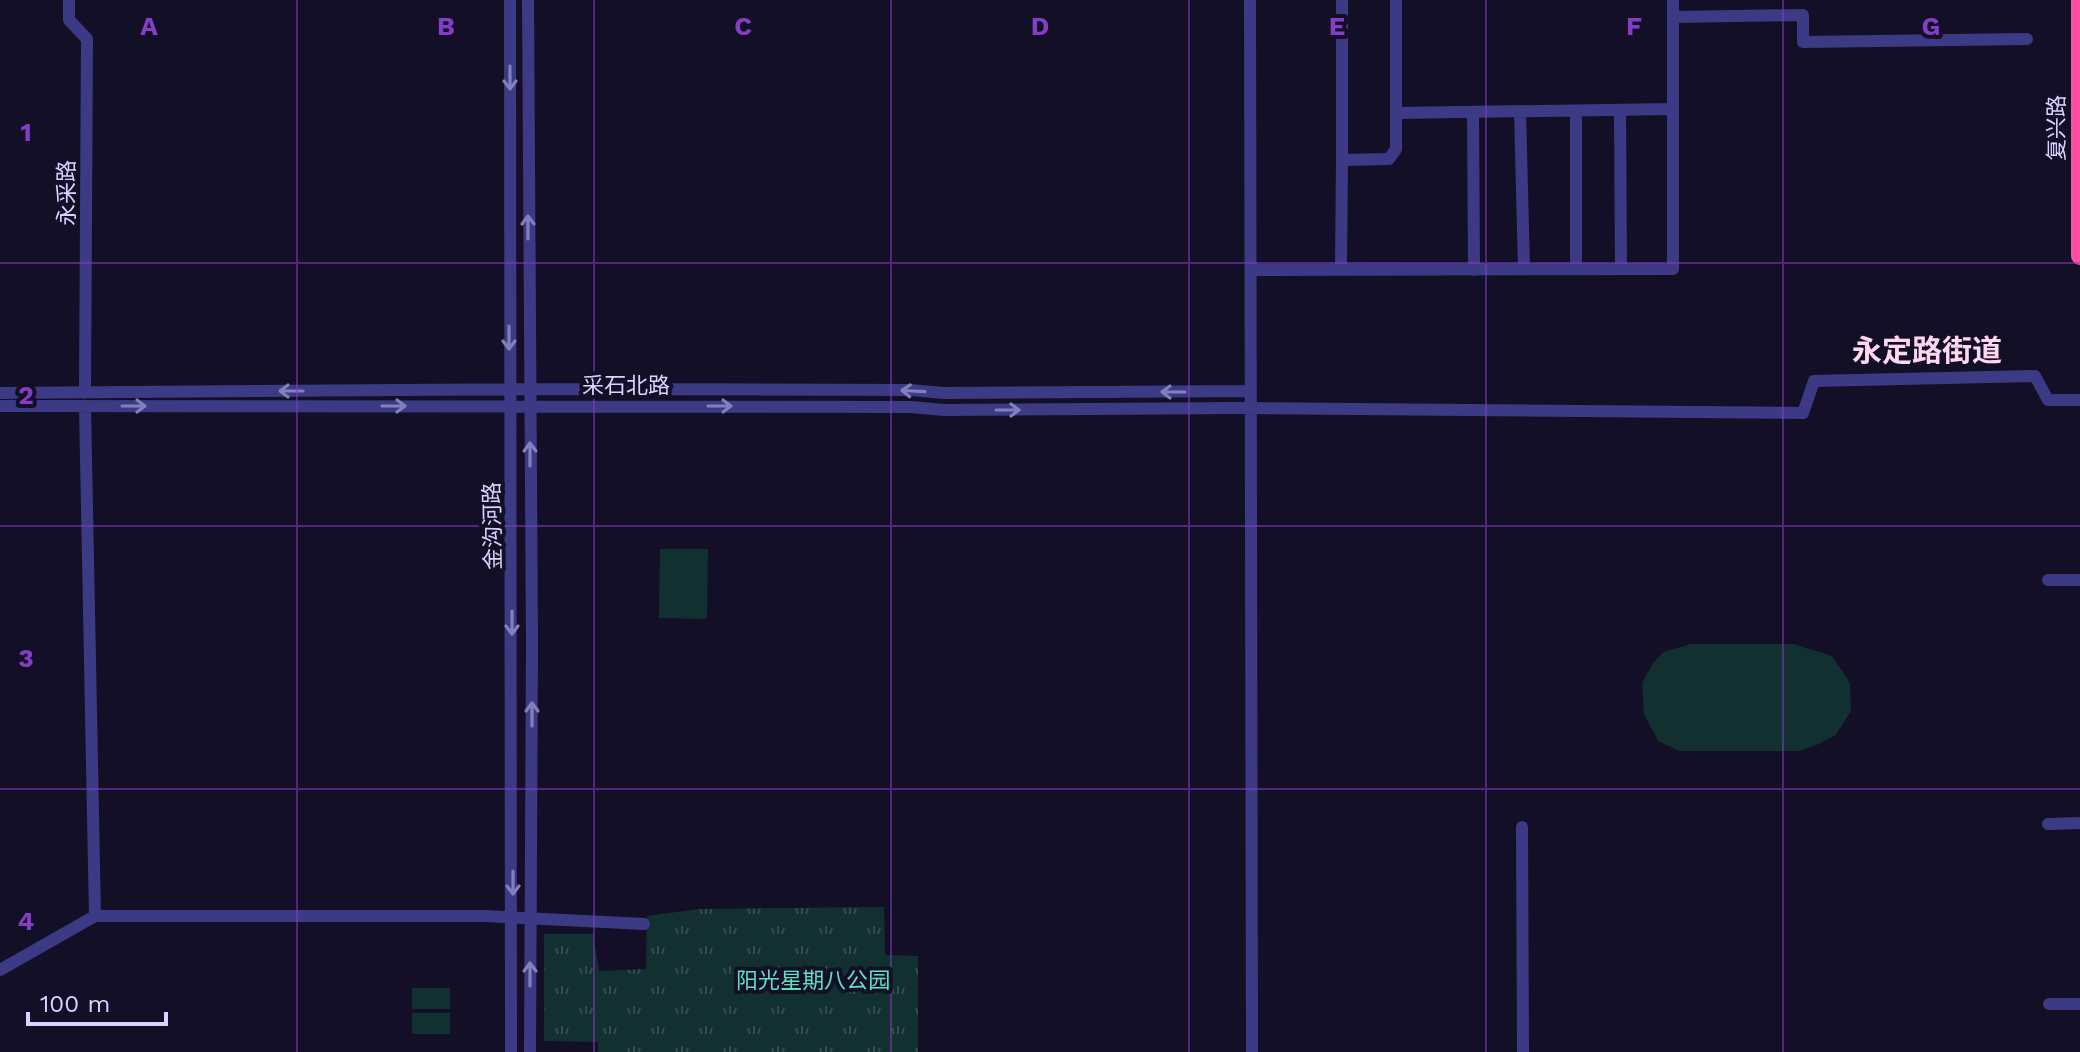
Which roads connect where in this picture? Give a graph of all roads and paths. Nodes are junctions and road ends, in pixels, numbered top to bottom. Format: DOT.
graph roads {
  1 [pos="69,0"];
  2 [pos="510,0"];
  3 [pos="528,0"];
  4 [pos="1250,0"];
  5 [pos="1342,0"];
  6 [pos="1396,0"];
  7 [pos="1673,0"];
  8 [pos="2080,0"];
  9 [pos="1673,17"];
  10 [pos="2027,39"];
  11 [pos="1673,109"];
  12 [pos="1620,110"];
  13 [pos="1520,111"];
  14 [pos="1576,111"];
  15 [pos="1473,112"];
  16 [pos="1396,113"];
  17 [pos="1342,160"];
  18 [pos="2080,256"];
  19 [pos="1524,269"];
  20 [pos="1576,269"];
  21 [pos="1621,269"];
  22 [pos="1251,270"];
  23 [pos="1341,270"];
  24 [pos="1474,270"];
  25 [pos="530,389"];
  26 [pos="509,390"];
  27 [pos="1251,391"];
  28 [pos="0,393"];
  29 [pos="85,400"];
  30 [pos="2080,400"];
  31 [pos="510,405"];
  32 [pos="530,405"];
  33 [pos="0,406"];
  34 [pos="1251,409"];
  35 [pos="2048,580"];
  36 [pos="2080,580"];
  37 [pos="2080,823"];
  38 [pos="2048,824"];
  39 [pos="1522,827"];
  40 [pos="95,916"];
  41 [pos="513,917"];
  42 [pos="532,918"];
  43 [pos="644,924"];
  44 [pos="0,970"];
  45 [pos="2049,1004"];
  46 [pos="2080,1004"];
  47 [pos="511,1052"];
  48 [pos="530,1052"];
  49 [pos="1252,1052"];
  50 [pos="1523,1052"];
  1 -- 29 [label="street, 永采路"];
  2 -- 26 [label="street, 金沟河路, one-way"];
  25 -- 3 [label="street, 金沟河路, one-way"];
  4 -- 22 [label="street"];
  5 -- 17 [label="street"];
  6 -- 16 [label="street"];
  7 -- 9 [label="street"];
  8 -- 18 [label="highway, 复兴路"];
  9 -- 10 [label="street"];
  9 -- 11 [label="street"];
  11 -- 12 [label="street"];
  11 -- 21 [label="street"];
  12 -- 14 [label="street"];
  12 -- 21 [label="street"];
  13 -- 14 [label="street"];
  13 -- 15 [label="street"];
  13 -- 19 [label="street"];
  14 -- 20 [label="street"];
  15 -- 16 [label="street"];
  15 -- 24 [label="street"];
  16 -- 17 [label="street"];
  17 -- 23 [label="street"];
  19 -- 20 [label="street"];
  19 -- 24 [label="street"];
  20 -- 21 [label="street"];
  22 -- 23 [label="street"];
  22 -- 27 [label="street"];
  23 -- 24 [label="street"];
  25 -- 26 [label="street, 采石北路"];
  27 -- 25 [label="street, 采石北路, one-way"];
  25 -- 32 [label="street, 金沟河路"];
  26 -- 29 [label="street, 采石北路, one-way"];
  26 -- 31 [label="street, 金沟河路"];
  27 -- 34 [label="street"];
  28 -- 29 [label="street, 采石北路"];
  29 -- 31 [label="street, 采石北路, one-way"];
  29 -- 33 [label="street, 采石北路"];
  29 -- 40 [label="street, 永采路"];
  30 -- 34 [label="street, 采石北路"];
  31 -- 32 [label="street, 采石北路"];
  31 -- 41 [label="street, 金沟河路, one-way"];
  32 -- 34 [label="street, 采石北路, one-way"];
  42 -- 32 [label="street, 金沟河路, one-way"];
  34 -- 49 [label="street"];
  35 -- 36 [label="street"];
  37 -- 38 [label="street"];
  39 -- 50 [label="street"];
  40 -- 41 [label="street"];
  40 -- 44 [label="street"];
  41 -- 42 [label="street"];
  41 -- 47 [label="street, 金沟河路"];
  42 -- 43 [label="street"];
  48 -- 42 [label="street, 金沟河路, one-way"];
  45 -- 46 [label="street"];
}
